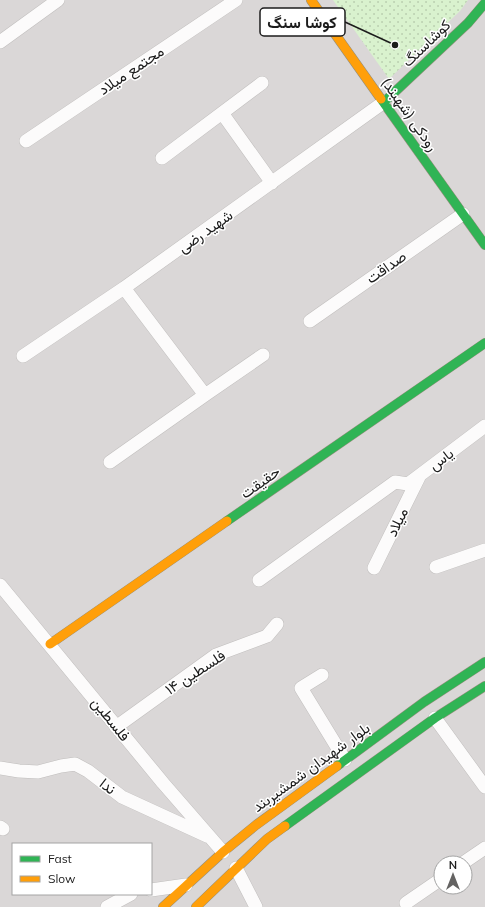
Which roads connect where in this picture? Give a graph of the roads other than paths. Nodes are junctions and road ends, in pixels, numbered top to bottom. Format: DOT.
graph roads {
  1 [pos="58,0"];
  2 [pos="236,0"];
  3 [pos="311,0"];
  4 [pos="485,3"];
  5 [pos="0,42"];
  6 [pos="262,83"];
  7 [pos="384,102"];
  8 [pos="222,113"];
  9 [pos="26,141"];
  10 [pos="162,158"];
  11 [pos="272,182"];
  12 [pos="463,214"];
  13 [pos="480,229"];
  14 [pos="485,245"];
  15 [pos="124,288"];
  16 [pos="310,321"];
  17 [pos="485,343"];
  18 [pos="263,355"];
  19 [pos="23,356"];
  20 [pos="205,395"];
  21 [pos="485,426"];
  22 [pos="110,462"];
  23 [pos="420,475"];
  24 [pos="485,550"];
  25 [pos="436,567"];
  26 [pos="374,568"];
  27 [pos="259,580"];
  28 [pos="0,585"];
  29 [pos="277,624"];
  30 [pos="50,644"];
  31 [pos="485,662"];
  32 [pos="322,675"];
  33 [pos="485,686"];
  34 [pos="430,710"];
  35 [pos="116,727"];
  36 [pos="345,760"];
  37 [pos="0,768"];
  38 [pos="485,787"];
  39 [pos="212,839"];
  40 [pos="485,848"];
  41 [pos="223,852"];
  42 [pos="473,857"];
  43 [pos="236,868"];
  44 [pos="433,884"];
  45 [pos="186,885"];
  46 [pos="152,890"];
  47 [pos="129,895"];
  48 [pos="406,903"];
  49 [pos="107,907"];
  50 [pos="163,907"];
  51 [pos="196,907"];
  52 [pos="256,907"];
  1 -- 5 [label="street"];
  2 -- 9 [label="street, مجتمع میلاد"];
  3 -- 7 [label="main road, رودکی (شهبند)"];
  4 -- 7 [label="main road, کوشاسنگ"];
  6 -- 8 [label="street"];
  7 -- 11 [label="street, شهید رضی"];
  7 -- 12 [label="main road, رودکی (شهبند)"];
  8 -- 10 [label="street"];
  8 -- 11 [label="street"];
  11 -- 15 [label="street, شهید رضی"];
  12 -- 13 [label="main road, رودکی (شهبند)"];
  12 -- 16 [label="street, صداقت"];
  13 -- 14 [label="main road, رودکی (شهبند)"];
  15 -- 19 [label="street, شهید رضی"];
  15 -- 20 [label="street"];
  17 -- 30 [label="main road, حقیقت"];
  18 -- 20 [label="street"];
  20 -- 22 [label="street"];
  21 -- 23 [label="street, یاس"];
  23 -- 26 [label="street, میلاد"];
  23 -- 27 [label="street, یاس"];
  24 -- 25 [label="street"];
  28 -- 30 [label="street, فلسطین"];
  29 -- 35 [label="street, فلسطین ۱۴"];
  30 -- 35 [label="street, فلسطین"];
  31 -- 34 [label="main road, بلوار شهیدان شمشیربند"];
  32 -- 36 [label="street"];
  33 -- 34 [label="main road, بلوار شهیدان شمشیربند"];
  34 -- 36 [label="main road, بلوار شهیدان شمشیربند"];
  34 -- 38 [label="street"];
  34 -- 43 [label="main road, بلوار شهیدان شمشیربند"];
  35 -- 39 [label="street, فلسطین"];
  36 -- 41 [label="main road, بلوار شهیدان شمشیربند"];
  37 -- 39 [label="street, ندا"];
  39 -- 41 [label="street, فلسطین"];
  40 -- 42 [label="street"];
  41 -- 45 [label="main road, بلوار شهیدان شمشیربند"];
  43 -- 51 [label="main road, بلوار شهیدان شمشیربند"];
  43 -- 52 [label="street"];
  44 -- 48 [label="street"];
  45 -- 46 [label="street"];
  45 -- 50 [label="main road, بلوار شهیدان شمشیربند"];
  47 -- 49 [label="street"];
}
